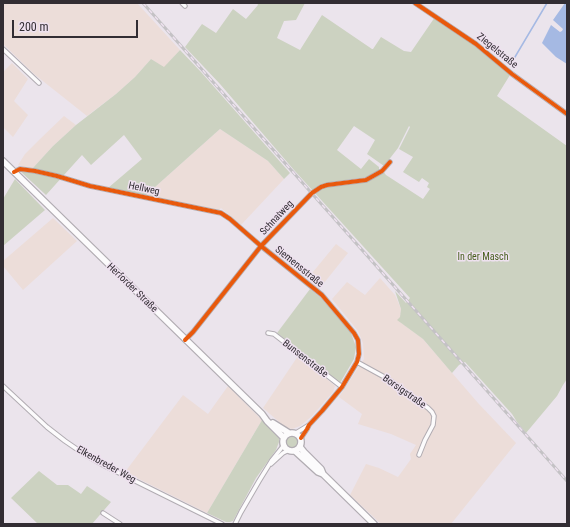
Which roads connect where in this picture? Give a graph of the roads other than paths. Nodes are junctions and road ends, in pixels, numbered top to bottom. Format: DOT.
graph roads {
  1 [pos="415,3"];
  2 [pos="3,49"];
  3 [pos="39,84"];
  4 [pos="567,114"];
  5 [pos="3,162"];
  6 [pos="390,162"];
  7 [pos="14,172"];
  8 [pos="261,246"];
  9 [pos="268,333"];
  10 [pos="185,340"];
  11 [pos="357,362"];
  12 [pos="3,386"];
  13 [pos="342,386"];
  14 [pos="262,414"];
  15 [pos="309,425"];
  16 [pos="293,433"];
  17 [pos="284,438"];
  18 [pos="301,438"];
  19 [pos="284,445"];
  20 [pos="300,447"];
  21 [pos="292,451"];
  22 [pos="419,455"];
  23 [pos="270,464"];
  24 [pos="323,474"];
  25 [pos="103,513"];
  26 [pos="120,524"];
  27 [pos="222,524"];
  28 [pos="235,524"];
  29 [pos="374,524"];
  1 -- 4 [label="street, Ziegelstraße"];
  2 -- 3 [label="street"];
  5 -- 7 [label="main road, Herforder Straße"];
  6 -- 8 [label="street, Schnatweg"];
  7 -- 8 [label="street, Hellweg"];
  7 -- 10 [label="main road, Herforder Straße"];
  8 -- 10 [label="street, Schnatweg"];
  8 -- 11 [label="street, Siemensstraße"];
  9 -- 13 [label="street, Bunsenstraße"];
  10 -- 14 [label="main road, Herforder Straße"];
  11 -- 13 [label="street, Siemensstraße"];
  11 -- 22 [label="street, Borsigstraße"];
  12 -- 27 [label="street, Elkenbreder Weg"];
  13 -- 15 [label="street, Siemensstraße"];
  14 -- 16 [label="main road, Herforder Straße"];
  14 -- 17 [label="main road, Herforder Straße"];
  15 -- 16 [label="street, Siemensstraße"];
  15 -- 18 [label="street, Siemensstraße"];
  16 -- 17 [label="main road"];
  16 -- 18 [label="main road"];
  17 -- 19 [label="main road"];
  18 -- 20 [label="main road"];
  19 -- 21 [label="main road"];
  19 -- 23 [label="street"];
  20 -- 21 [label="main road"];
  20 -- 24 [label="main road"];
  21 -- 23 [label="street"];
  21 -- 24 [label="main road"];
  23 -- 28 [label="street"];
  24 -- 29 [label="main road"];
  25 -- 26 [label="street"];
}
